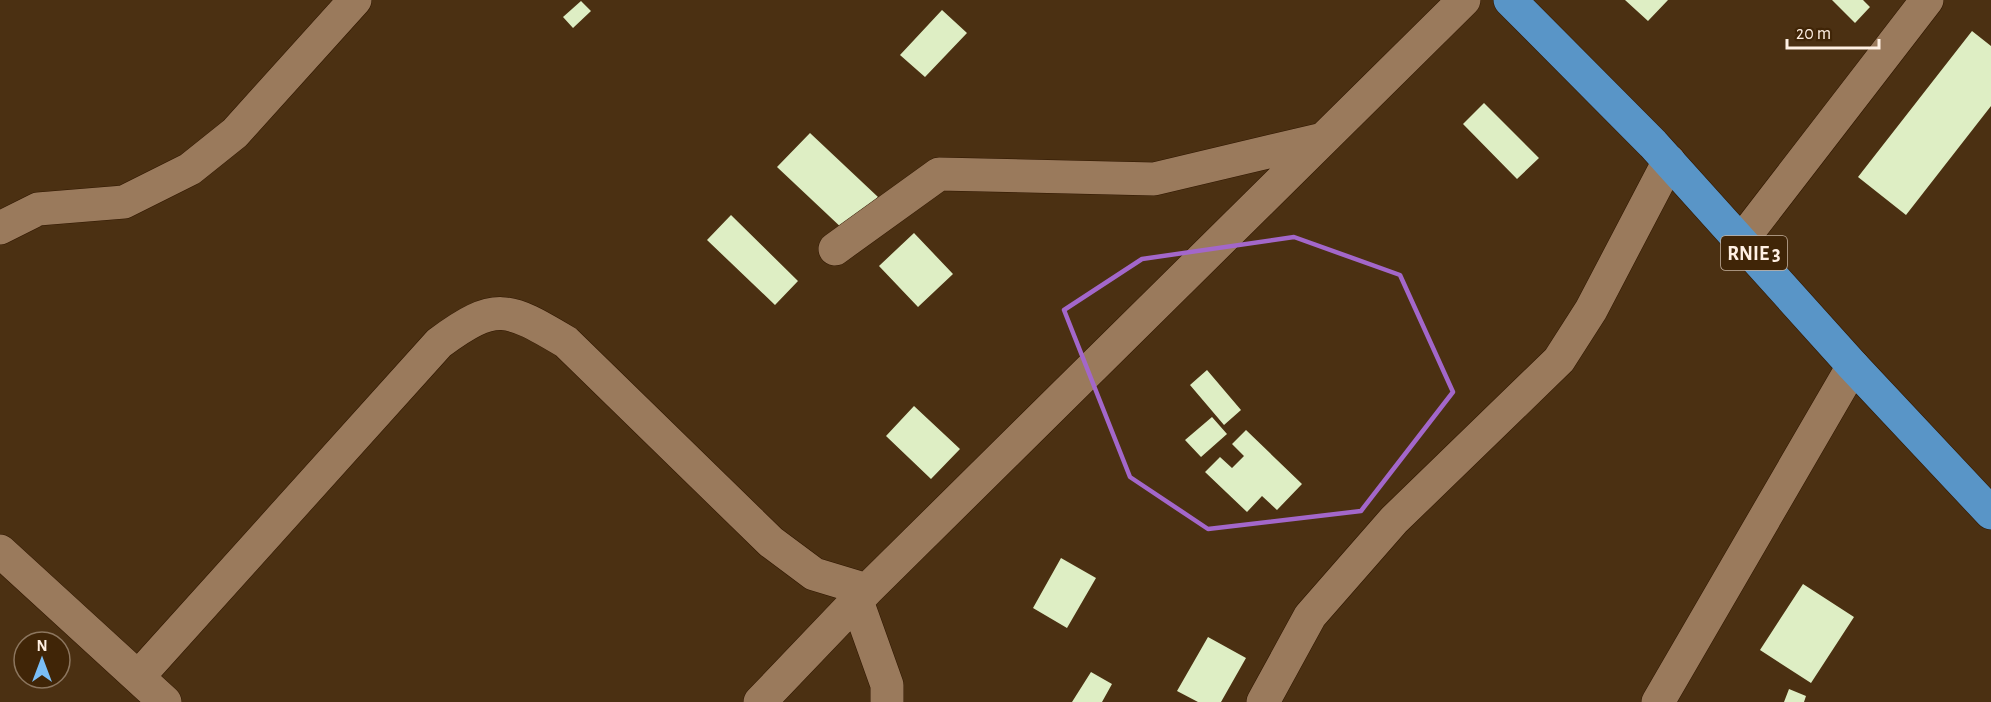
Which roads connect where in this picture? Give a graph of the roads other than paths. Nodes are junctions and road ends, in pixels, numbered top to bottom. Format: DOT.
graph roads {
  1 [pos="355,0"];
  2 [pos="1464,0"];
  3 [pos="1510,0"];
  4 [pos="1927,0"];
  5 [pos="1323,140"];
  6 [pos="1669,161"];
  7 [pos="0,228"];
  8 [pos="1742,240"];
  9 [pos="835,249"];
  10 [pos="1853,366"];
  11 [pos="1991,513"];
  12 [pos="0,551"];
  13 [pos="862,595"];
  14 [pos="138,677"];
  15 [pos="165,702"];
  16 [pos="760,702"];
  17 [pos="887,702"];
  18 [pos="1263,702"];
  19 [pos="1658,702"];
  1 -- 7 [label="street"];
  2 -- 5 [label="street"];
  3 -- 6 [label="highway, RNIE 3"];
  4 -- 8 [label="street"];
  5 -- 9 [label="street"];
  5 -- 13 [label="street"];
  6 -- 8 [label="highway, RNIE 3"];
  6 -- 18 [label="street"];
  8 -- 10 [label="highway, RNIE 3"];
  10 -- 11 [label="highway, RNIE 3"];
  10 -- 19 [label="street"];
  12 -- 14 [label="street"];
  13 -- 14 [label="street"];
  13 -- 16 [label="street"];
  13 -- 17 [label="street"];
  14 -- 15 [label="street"];
}
